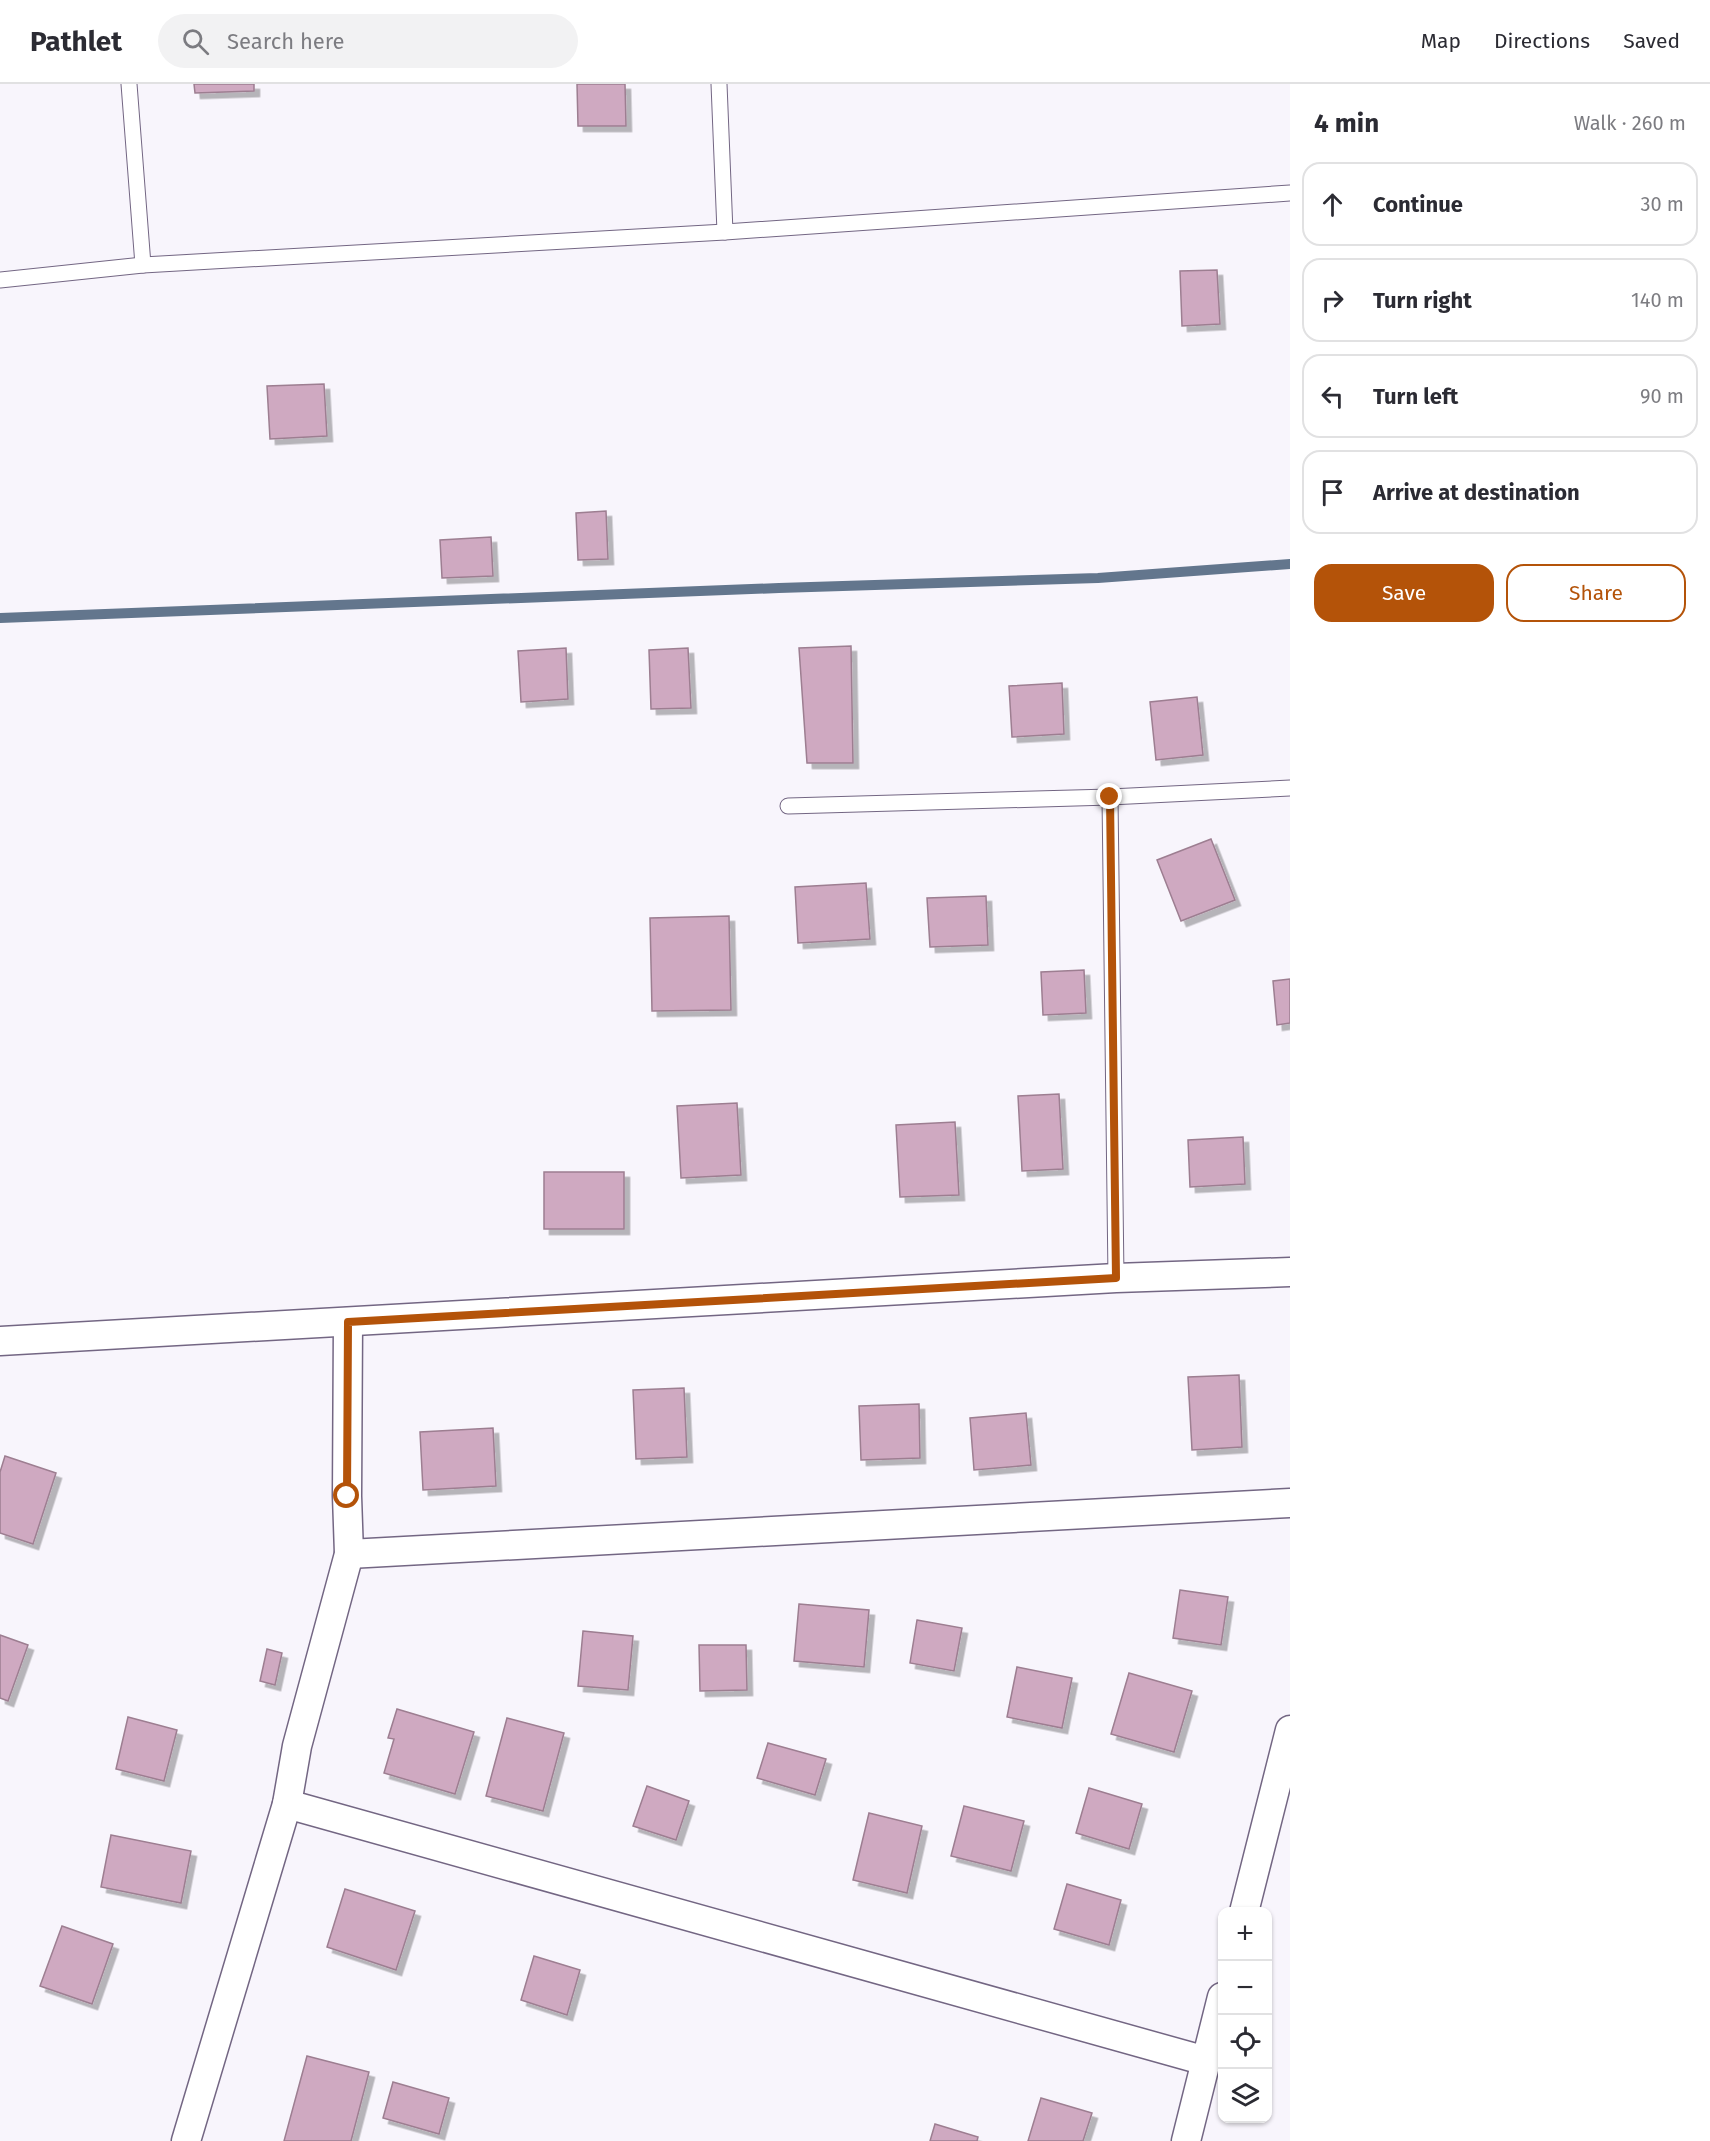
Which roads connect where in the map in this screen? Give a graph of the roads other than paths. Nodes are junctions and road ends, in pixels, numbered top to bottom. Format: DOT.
graph roads {
  1 [pos="129,84"];
  2 [pos="718,84"];
  3 [pos="1290,193"];
  4 [pos="725,232"];
  5 [pos="143,265"];
  6 [pos="0,280"];
  7 [pos="1290,788"];
  8 [pos="1110,797"];
  9 [pos="788,806"];
  10 [pos="1290,1272"];
  11 [pos="1116,1278"];
  12 [pos="348,1322"];
  13 [pos="0,1341"];
  14 [pos="1290,1503"];
  15 [pos="349,1554"];
  16 [pos="1290,1730"];
  17 [pos="287,1804"];
  18 [pos="1245,1907"];
  19 [pos="1218,2013"];
  20 [pos="1206,2061"];
  21 [pos="186,2141"];
  22 [pos="1186,2141"];
  1 -- 5 [label="lane"];
  2 -- 4 [label="lane"];
  3 -- 4 [label="lane"];
  4 -- 5 [label="lane"];
  5 -- 6 [label="lane"];
  7 -- 8 [label="lane"];
  8 -- 9 [label="lane"];
  8 -- 11 [label="lane"];
  10 -- 11 [label="street"];
  11 -- 12 [label="street"];
  12 -- 13 [label="street"];
  12 -- 15 [label="street"];
  14 -- 15 [label="street"];
  15 -- 17 [label="street"];
  16 -- 18 [label="street"];
  17 -- 20 [label="street"];
  17 -- 21 [label="street"];
  19 -- 20 [label="street"];
  20 -- 22 [label="street"];
}
